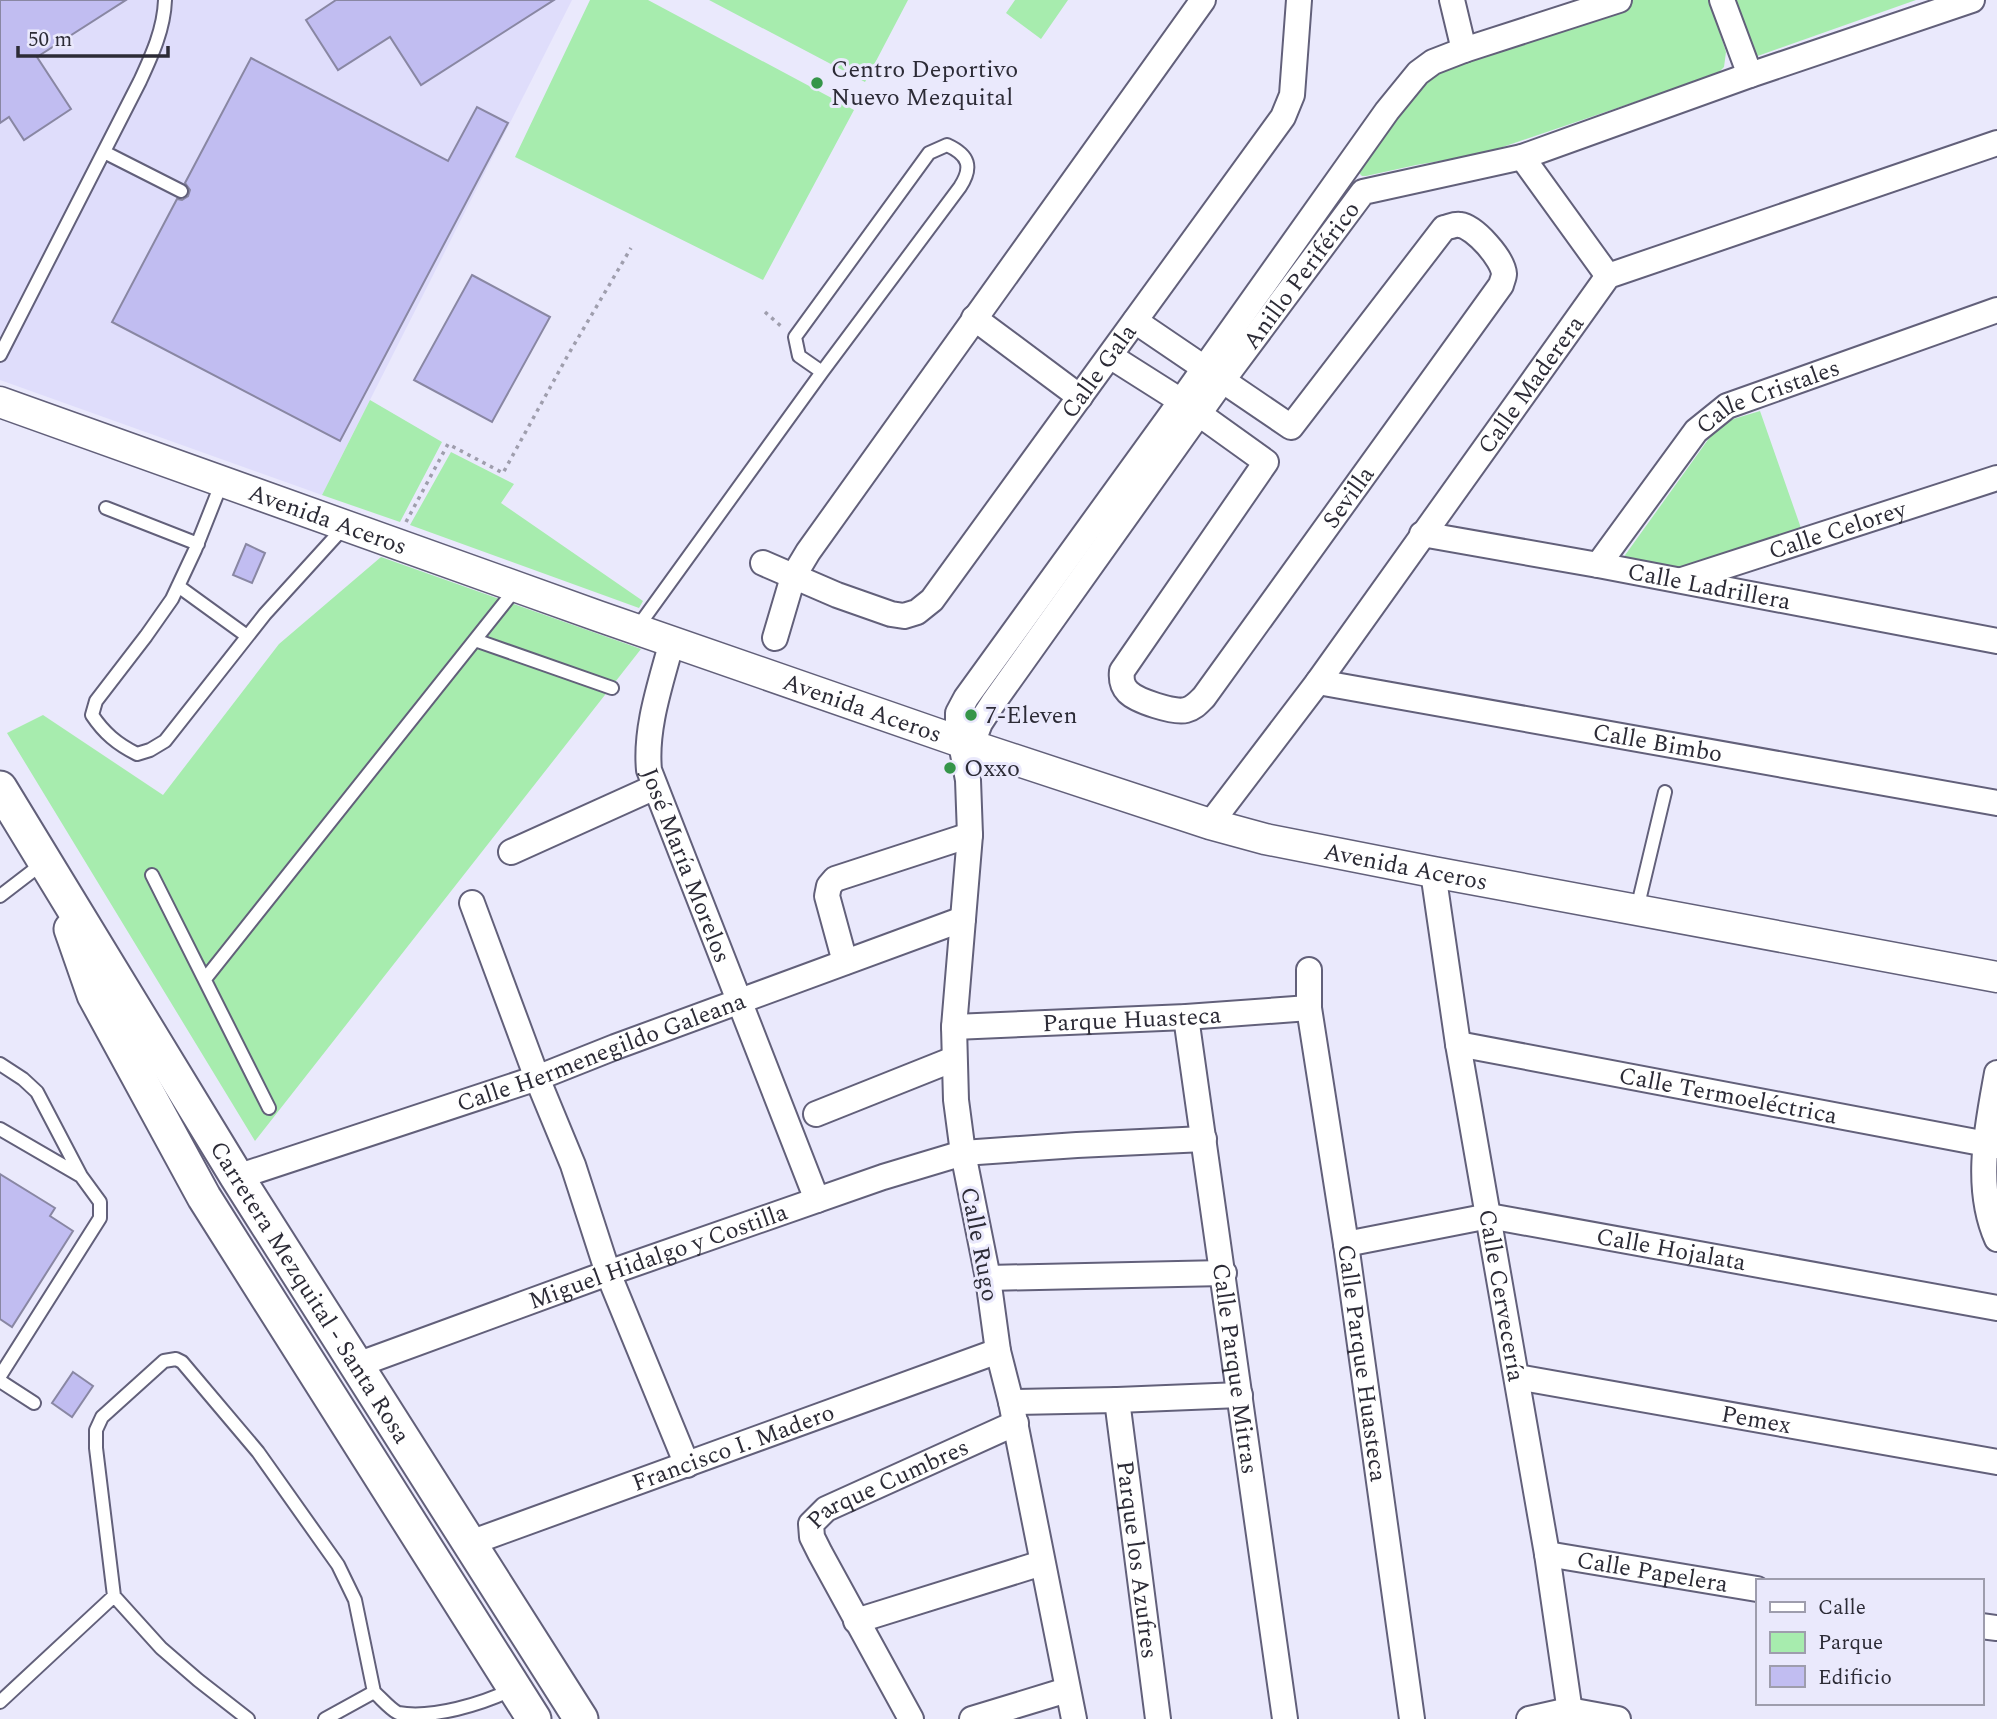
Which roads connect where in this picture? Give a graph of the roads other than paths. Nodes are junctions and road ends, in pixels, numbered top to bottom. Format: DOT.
graph roads {
  1 [pos="165,0"];
  2 [pos="1203,0"];
  3 [pos="1299,0"];
  4 [pos="1452,0"];
  5 [pos="1619,0"];
  6 [pos="1722,0"];
  7 [pos="1972,0"];
  8 [pos="1586,6"];
  9 [pos="1464,50"];
  10 [pos="1750,75"];
  11 [pos="1997,142"];
  12 [pos="104,152"];
  13 [pos="1522,157"];
  14 [pos="1343,174"];
  15 [pos="181,191"];
  16 [pos="1363,192"];
  17 [pos="1608,276"];
  18 [pos="1997,310"];
  19 [pos="974,318"];
  20 [pos="1135,321"];
  21 [pos="0,355"];
  22 [pos="1110,356"];
  23 [pos="822,372"];
  24 [pos="1214,374"];
  25 [pos="1080,397"];
  26 [pos="0,402"];
  27 [pos="1190,408"];
  28 [pos="1997,478"];
  29 [pos="223,482"];
  30 [pos="106,508"];
  31 [pos="346,525"];
  32 [pos="1422,534"];
  33 [pos="198,544"];
  34 [pos="763,563"];
  35 [pos="1598,565"];
  36 [pos="793,576"];
  37 [pos="1678,581"];
  38 [pos="178,586"];
  39 [pos="517,587"];
  40 [pos="637,629"];
  41 [pos="247,636"];
  42 [pos="775,638"];
  43 [pos="475,640"];
  44 [pos="1997,641"];
  45 [pos="672,642"];
  46 [pos="1318,681"];
  47 [pos="612,688"];
  48 [pos="966,750"];
  49 [pos="655,787"];
  50 [pos="0,788"];
  51 [pos="1665,792"];
  52 [pos="1997,803"];
  53 [pos="1210,824"];
  54 [pos="970,835"];
  55 [pos="510,852"];
  56 [pos="46,861"];
  57 [pos="1433,872"];
  58 [pos="152,875"];
  59 [pos="0,896"];
  60 [pos="472,903"];
  61 [pos="1637,910"];
  62 [pos="963,919"];
  63 [pos="845,962"];
  64 [pos="1309,970"];
  65 [pos="1997,977"];
  66 [pos="205,979"];
  67 [pos="739,1002"];
  68 [pos="1309,1008"];
  69 [pos="1186,1017"];
  70 [pos="954,1027"];
  71 [pos="1458,1044"];
  72 [pos="954,1059"];
  73 [pos="0,1064"];
  74 [pos="1997,1073"];
  75 [pos="537,1079"];
  76 [pos="269,1108"];
  77 [pos="816,1114"];
  78 [pos="0,1129"];
  79 [pos="1204,1139"];
  80 [pos="1991,1144"];
  81 [pos="963,1153"];
  82 [pos="81,1176"];
  83 [pos="237,1177"];
  84 [pos="817,1200"];
  85 [pos="1489,1216"];
  86 [pos="1997,1239"];
  87 [pos="1346,1244"];
  88 [pos="608,1273"];
  89 [pos="1224,1273"];
  90 [pos="988,1278"];
  91 [pos="1997,1308"];
  92 [pos="998,1351"];
  93 [pos="357,1365"];
  94 [pos="0,1376"];
  95 [pos="1517,1377"];
  96 [pos="0,1381"];
  97 [pos="1240,1395"];
  98 [pos="1117,1400"];
  99 [pos="34,1403"];
  100 [pos="1014,1413"];
  101 [pos="1997,1462"];
  102 [pos="687,1465"];
  103 [pos="470,1543"];
  104 [pos="1547,1554"];
  105 [pos="1042,1563"];
  106 [pos="1756,1589"];
  107 [pos="114,1596"];
  108 [pos="856,1621"];
  109 [pos="514,1688"];
  110 [pos="1067,1690"];
  111 [pos="373,1692"];
  112 [pos="0,1702"];
  113 [pos="1570,1715"];
  114 [pos="240,1717"];
  115 [pos="325,1719"];
  116 [pos="534,1719"];
  117 [pos="581,1719"];
  118 [pos="911,1719"];
  119 [pos="972,1719"];
  120 [pos="1074,1719"];
  121 [pos="1158,1719"];
  122 [pos="1285,1719"];
  123 [pos="1412,1719"];
  124 [pos="1529,1719"];
  125 [pos="1618,1719"];
  1 -- 12 [label="lane"];
  2 -- 19 [label="street"];
  3 -- 20 [label="street, Calle Gala"];
  4 -- 9 [label="street"];
  5 -- 8 [label="street, Anillo Periférico"];
  6 -- 10 [label="street"];
  7 -- 10 [label="street, Anillo Periférico"];
  8 -- 9 [label="street, Anillo Periférico"];
  9 -- 14 [label="street, Anillo Periférico"];
  10 -- 13 [label="street, Anillo Periférico"];
  11 -- 17 [label="street"];
  12 -- 15 [label="lane"];
  12 -- 21 [label="lane"];
  13 -- 16 [label="street, Anillo Periférico"];
  13 -- 17 [label="street"];
  14 -- 16 [label="street"];
  14 -- 24 [label="street, Anillo Periférico"];
  16 -- 24 [label="street, Anillo Periférico"];
  17 -- 32 [label="street, Calle Maderera"];
  18 -- 35 [label="street, Calle Cristales"];
  19 -- 25 [label="street"];
  19 -- 36 [label="street"];
  20 -- 22 [label="street, Calle Gala"];
  20 -- 24 [label="street"];
  22 -- 25 [label="street, Calle Gala"];
  22 -- 27 [label="street"];
  23 -- 23 [label="lane"];
  23 -- 40 [label="lane"];
  24 -- 27 [label="street, Anillo Periférico"];
  24 -- 27 [label="street, Sevilla"];
  25 -- 36 [label="street, Calle Gala"];
  26 -- 29 [label="street, Avenida Aceros"];
  27 -- 48 [label="street, Anillo Periférico"];
  28 -- 37 [label="street, Calle Celorey"];
  29 -- 31 [label="street, Avenida Aceros"];
  29 -- 33 [label="lane"];
  30 -- 33 [label="lane"];
  31 -- 39 [label="street, Avenida Aceros"];
  31 -- 41 [label="lane"];
  32 -- 35 [label="street, Calle Ladrillera"];
  32 -- 46 [label="street, Calle Maderera"];
  33 -- 38 [label="lane"];
  34 -- 36 [label="street, Calle Gala"];
  35 -- 37 [label="street, Calle Ladrillera"];
  36 -- 42 [label="street"];
  37 -- 44 [label="street, Calle Ladrillera"];
  38 -- 41 [label="lane"];
  38 -- 41 [label="lane"];
  39 -- 40 [label="street, Avenida Aceros"];
  39 -- 43 [label="lane"];
  40 -- 45 [label="street, Avenida Aceros"];
  43 -- 47 [label="lane"];
  43 -- 66 [label="lane"];
  45 -- 48 [label="street, Avenida Aceros"];
  45 -- 49 [label="street, José María Morelos"];
  46 -- 52 [label="street, Calle Bimbo"];
  46 -- 53 [label="street, Calle Maderera"];
  48 -- 53 [label="street, Avenida Aceros"];
  48 -- 54 [label="street, Calle Rugo"];
  49 -- 55 [label="street"];
  49 -- 67 [label="street, José María Morelos"];
  50 -- 56 [label="main road, Carretera Mezquital - Santa Rosa"];
  51 -- 61 [label="lane"];
  53 -- 57 [label="street, Avenida Aceros"];
  54 -- 62 [label="street, Calle Rugo"];
  54 -- 63 [label="street"];
  56 -- 59 [label="lane"];
  56 -- 83 [label="main road, Carretera Mezquital - Santa Rosa"];
  56 -- 109 [label="main road, Carretera Mezquital - Santa Rosa"];
  57 -- 61 [label="street, Avenida Aceros"];
  57 -- 71 [label="street, Calle Cervecería"];
  58 -- 66 [label="lane"];
  60 -- 75 [label="street"];
  61 -- 65 [label="street, Avenida Aceros"];
  62 -- 63 [label="street, Calle Hermenegildo Galeana"];
  62 -- 70 [label="street, Calle Rugo"];
  63 -- 67 [label="street, Calle Hermenegildo Galeana"];
  64 -- 68 [label="street, Calle Parque Huasteca"];
  66 -- 76 [label="lane"];
  67 -- 75 [label="street, Calle Hermenegildo Galeana"];
  67 -- 84 [label="street, José María Morelos"];
  68 -- 69 [label="street, Parque Huasteca"];
  68 -- 87 [label="street, Calle Parque Huasteca"];
  69 -- 70 [label="street, Parque Huasteca"];
  69 -- 79 [label="street, Calle Parque Mitras"];
  70 -- 72 [label="street, Calle Rugo"];
  71 -- 80 [label="street, Calle Termoeléctrica"];
  71 -- 85 [label="street, Calle Cervecería"];
  72 -- 77 [label="street"];
  72 -- 81 [label="street, Calle Rugo"];
  73 -- 82 [label="lane"];
  74 -- 80 [label="street"];
  75 -- 83 [label="street, Calle Hermenegildo Galeana"];
  75 -- 88 [label="street"];
  78 -- 82 [label="lane"];
  79 -- 81 [label="street, Miguel Hidalgo y Costilla"];
  79 -- 89 [label="street, Calle Parque Mitras"];
  80 -- 86 [label="street"];
  81 -- 84 [label="street, Miguel Hidalgo y Costilla"];
  81 -- 90 [label="street, Calle Rugo"];
  82 -- 94 [label="lane"];
  83 -- 93 [label="main road, Carretera Mezquital - Santa Rosa"];
  84 -- 88 [label="street, Miguel Hidalgo y Costilla"];
  85 -- 87 [label="street, Calle Hojalata"];
  85 -- 91 [label="street, Calle Hojalata"];
  85 -- 95 [label="street, Calle Cervecería"];
  87 -- 123 [label="street, Calle Parque Huasteca"];
  88 -- 93 [label="street, Miguel Hidalgo y Costilla"];
  88 -- 102 [label="street"];
  89 -- 90 [label="street"];
  89 -- 97 [label="street, Calle Parque Mitras"];
  90 -- 92 [label="street, Calle Rugo"];
  92 -- 100 [label="street, Calle Rugo"];
  92 -- 102 [label="street, Francisco I. Madero"];
  93 -- 103 [label="main road, Carretera Mezquital - Santa Rosa"];
  95 -- 101 [label="street, Pemex"];
  95 -- 104 [label="street, Calle Cervecería"];
  96 -- 99 [label="lane"];
  97 -- 98 [label="street"];
  97 -- 122 [label="street, Calle Parque Mitras"];
  98 -- 100 [label="street"];
  98 -- 121 [label="street, Parque los Azufres"];
  100 -- 105 [label="street, Calle Rugo"];
  100 -- 108 [label="street, Parque Cumbres"];
  102 -- 103 [label="street, Francisco I. Madero"];
  103 -- 117 [label="main road, Carretera Mezquital - Santa Rosa"];
  104 -- 106 [label="street, Calle Papelera"];
  104 -- 113 [label="street, Calle Cervecería"];
  105 -- 108 [label="street"];
  105 -- 110 [label="street, Calle Rugo"];
  107 -- 111 [label="lane"];
  107 -- 112 [label="lane"];
  107 -- 114 [label="lane"];
  108 -- 118 [label="street, Parque Cumbres"];
  109 -- 111 [label="lane"];
  109 -- 116 [label="main road, Carretera Mezquital - Santa Rosa"];
  110 -- 119 [label="street"];
  110 -- 120 [label="street, Calle Rugo"];
  111 -- 115 [label="lane"];
  113 -- 124 [label="street"];
  113 -- 125 [label="street"];
}
